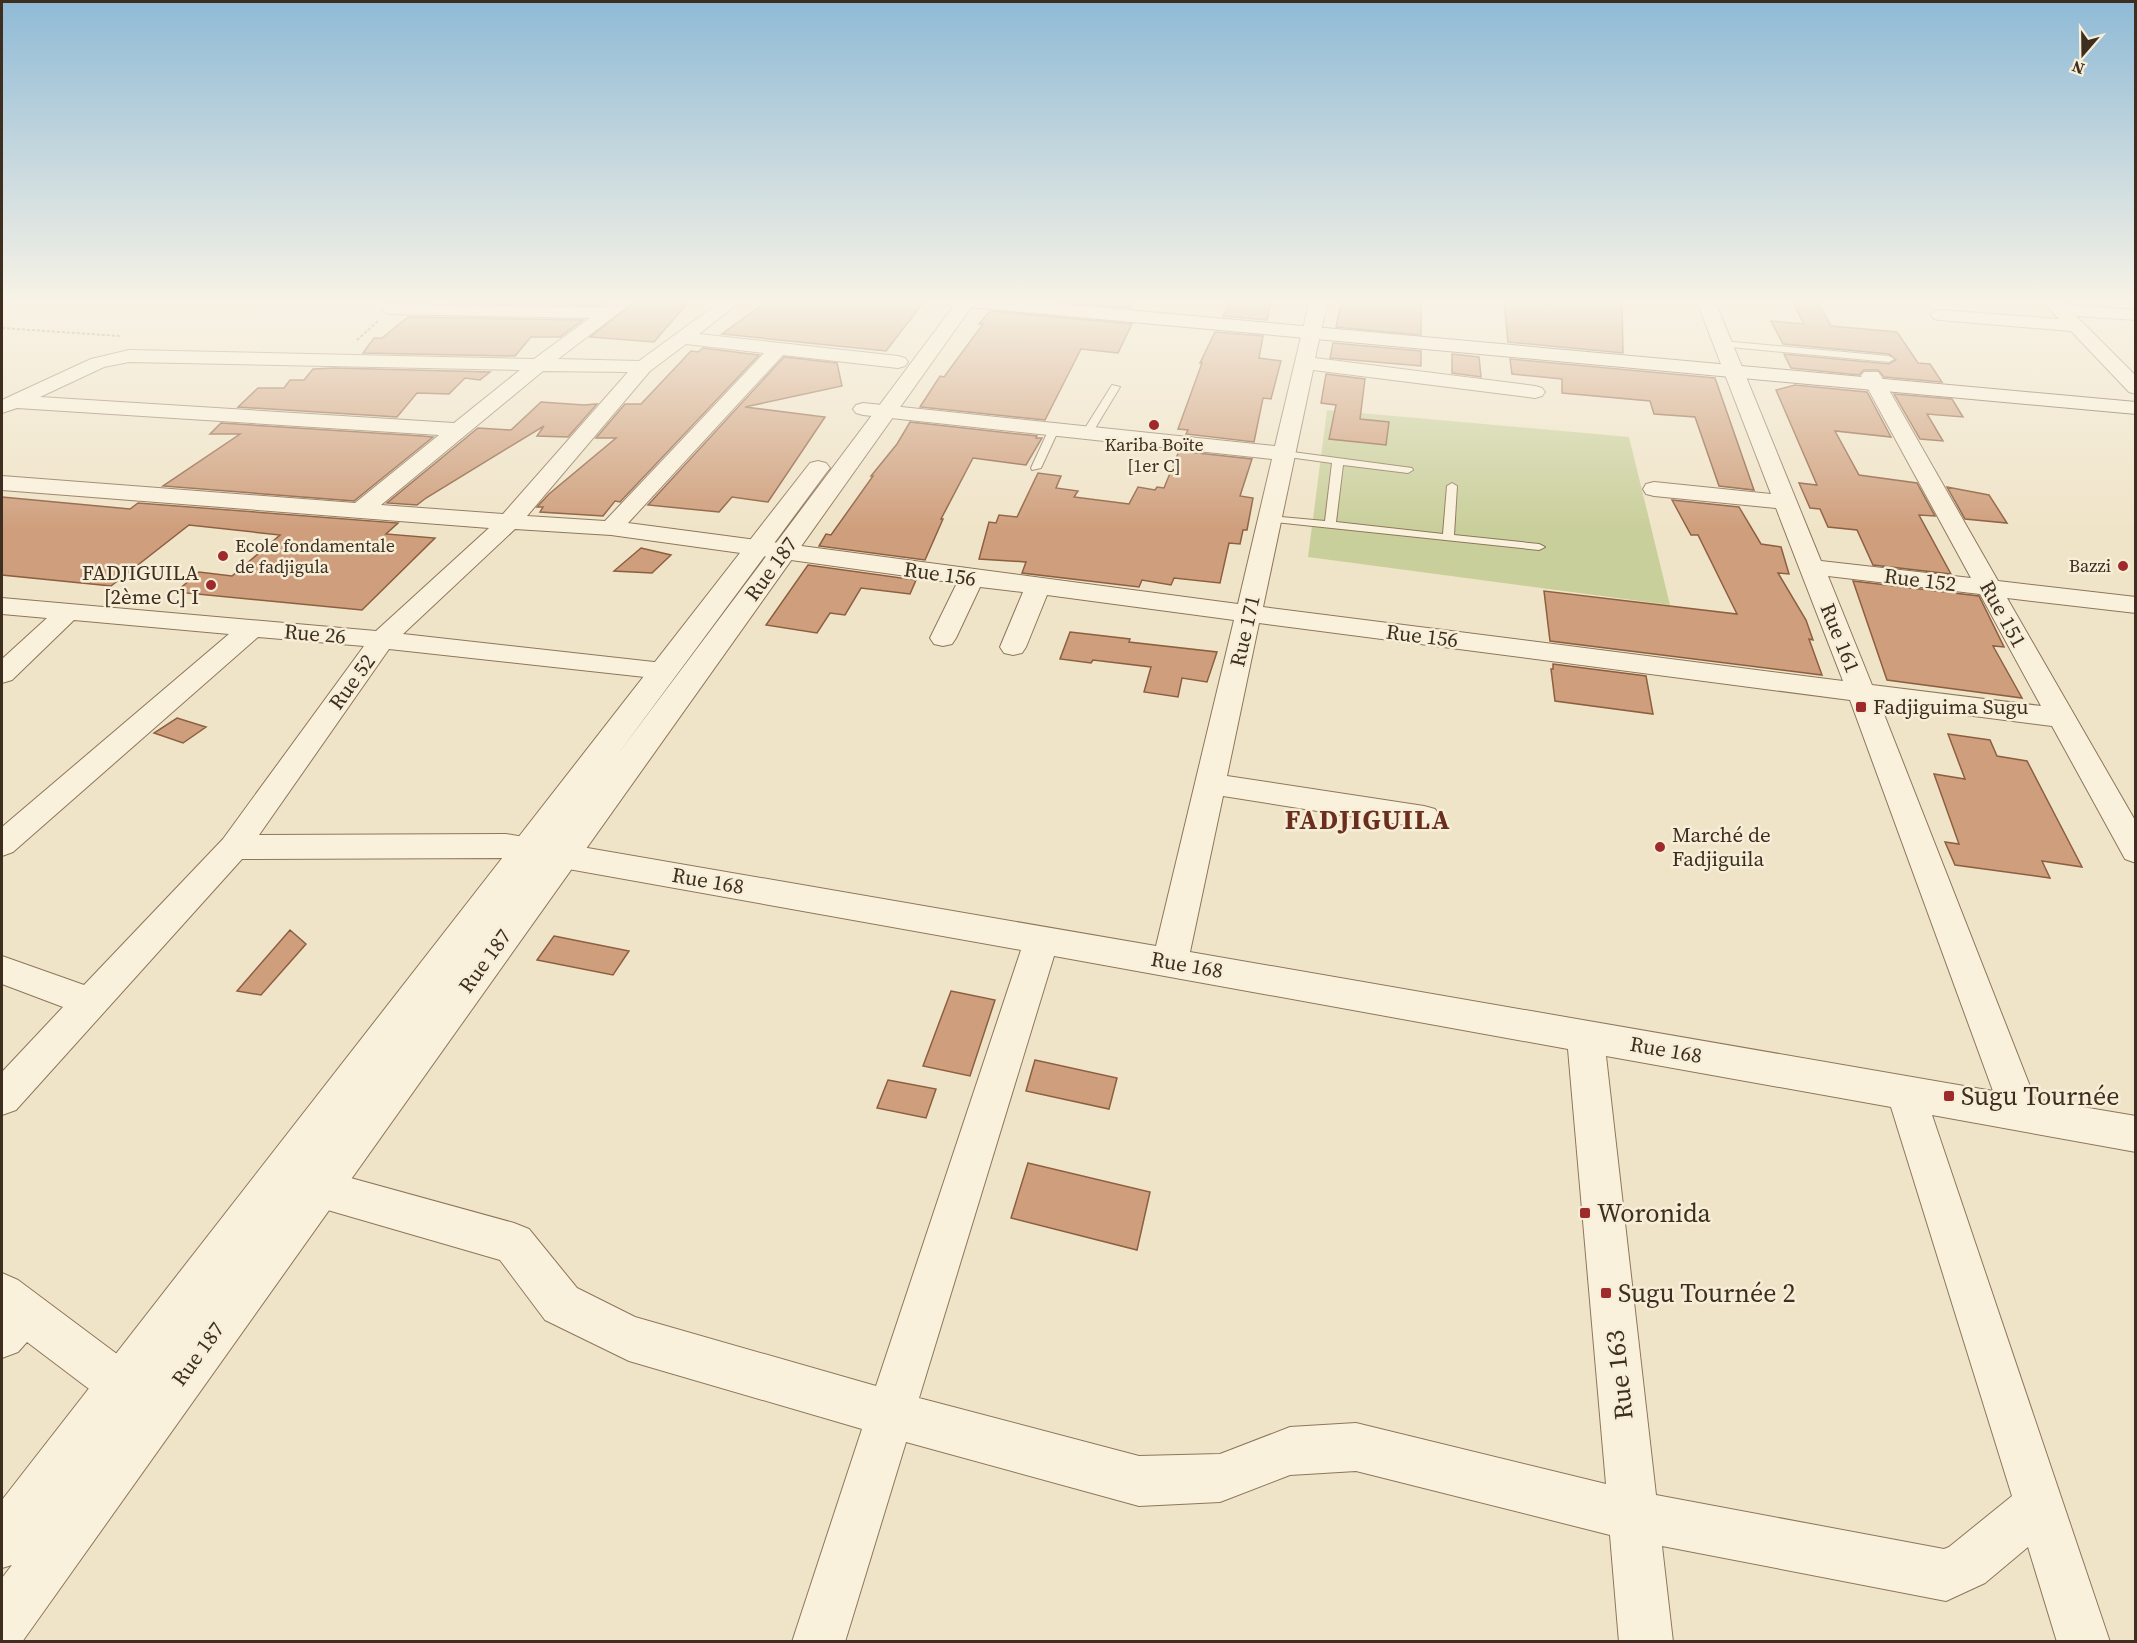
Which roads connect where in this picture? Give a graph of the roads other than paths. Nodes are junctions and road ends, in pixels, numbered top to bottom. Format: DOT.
graph roads {
  1 [pos="70,376"];
  2 [pos="525,376"];
  3 [pos="635,376"];
  4 [pos="753,376"];
  5 [pos="891,376"];
  6 [pos="901,376"];
  7 [pos="1302,376"];
  8 [pos="1406,376"];
  9 [pos="1736,376"];
  10 [pos="1880,376"];
  11 [pos="1899,376"];
  12 [pos="1904,376"];
  13 [pos="2124,376"];
  14 [pos="1115,387"];
  15 [pos="2136,388"];
  16 [pos="1535,392"];
  17 [pos="2136,400"];
  18 [pos="7,404"];
  19 [pos="2136,408"];
  20 [pos="875,410"];
  21 [pos="1054,429"];
  22 [pos="459,430"];
  23 [pos="1087,433"];
  24 [pos="1285,454"];
  25 [pos="1338,460"];
  26 [pos="1036,468"];
  27 [pos="1408,470"];
  28 [pos="2,483"];
  29 [pos="1452,486"];
  30 [pos="1654,489"];
  31 [pos="1786,502"];
  32 [pos="360,511"];
  33 [pos="1270,519"];
  34 [pos="508,522"];
  35 [pos="1330,525"];
  36 [pos="611,528"];
  37 [pos="1448,538"];
  38 [pos="1539,547"];
  39 [pos="770,551"];
  40 [pos="1811,567"];
  41 [pos="972,578"];
  42 [pos="1038,587"];
  43 [pos="1989,588"];
  44 [pos="2136,605"];
  45 [pos="2,606"];
  46 [pos="69,612"];
  47 [pos="1249,614"];
  48 [pos="252,628"];
  49 [pos="944,638"];
  50 [pos="382,640"];
  51 [pos="1013,647"];
  52 [pos="663,671"];
  53 [pos="2,674"];
  54 [pos="1861,692"];
  55 [pos="2061,718"];
  56 [pos="1210,784"];
  57 [pos="2124,812"];
  58 [pos="1424,817"];
  59 [pos="2,844"];
  60 [pos="234,847"];
  61 [pos="2136,851"];
  62 [pos="545,852"];
  63 [pos="1042,940"];
  64 [pos="1170,962"];
  65 [pos="2,970"];
  66 [pos="91,1002"];
  67 [pos="1584,1036"];
  68 [pos="1906,1094"];
  69 [pos="2,1098"];
  70 [pos="2021,1114"];
  71 [pos="2136,1134"];
  72 [pos="299,1183"];
  73 [pos="9,1314"];
  74 [pos="121,1385"];
  75 [pos="891,1414"];
  76 [pos="2040,1505"];
  77 [pos="1634,1516"];
  78 [pos="2,1542"];
  79 [pos="2,1623"];
  80 [pos="818,1641"];
  81 [pos="1646,1641"];
  82 [pos="2084,1641"];
  1 -- 18 [label="street"];
  2 -- 22 [label="street"];
  3 -- 34 [label="street, Rue 52"];
  4 -- 36 [label="street"];
  5 -- 20 [label="street, Rue 187"];
  6 -- 20 [label="street, Rue 187"];
  7 -- 24 [label="street, Rue 171"];
  8 -- 16 [label="street"];
  9 -- 31 [label="street, Rue 161"];
  10 -- 43 [label="street, Rue 151"];
  11 -- 19 [label="street"];
  12 -- 17 [label="street"];
  13 -- 15 [label="street"];
  14 -- 23 [label="lane"];
  18 -- 22 [label="street"];
  20 -- 21 [label="street"];
  20 -- 39 [label="street, Rue 187"];
  21 -- 23 [label="street"];
  21 -- 26 [label="lane"];
  22 -- 32 [label="street"];
  23 -- 24 [label="street"];
  24 -- 25 [label="lane"];
  24 -- 33 [label="street, Rue 171"];
  25 -- 27 [label="lane"];
  25 -- 35 [label="lane"];
  28 -- 32 [label="street, Rue 156"];
  29 -- 37 [label="lane"];
  30 -- 31 [label="street"];
  31 -- 40 [label="street, Rue 161"];
  32 -- 34 [label="street, Rue 156"];
  33 -- 35 [label="lane"];
  33 -- 47 [label="street, Rue 171"];
  34 -- 36 [label="street, Rue 156"];
  34 -- 50 [label="street, Rue 52"];
  35 -- 37 [label="lane"];
  36 -- 39 [label="street, Rue 156"];
  37 -- 38 [label="lane"];
  39 -- 41 [label="street, Rue 156"];
  39 -- 52 [label="street, Rue 187"];
  39 -- 62 [label="street, Rue 187"];
  40 -- 43 [label="street, Rue 152"];
  40 -- 54 [label="street, Rue 161"];
  41 -- 42 [label="street, Rue 156"];
  41 -- 49 [label="street"];
  42 -- 47 [label="street, Rue 156"];
  42 -- 51 [label="street"];
  43 -- 44 [label="street, Rue 152"];
  43 -- 55 [label="street, Rue 151"];
  45 -- 46 [label="street, Rue 26"];
  46 -- 48 [label="street, Rue 26"];
  46 -- 53 [label="street"];
  47 -- 54 [label="street, Rue 156"];
  47 -- 56 [label="street, Rue 171"];
  48 -- 50 [label="street, Rue 26"];
  48 -- 59 [label="street"];
  50 -- 52 [label="street, Rue 26"];
  50 -- 60 [label="street, Rue 52"];
  52 -- 62 [label="street, Rue 187"];
  54 -- 55 [label="street, Rue 156"];
  54 -- 70 [label="street, Rue 161"];
  55 -- 57 [label="street, Rue 151"];
  56 -- 58 [label="street"];
  56 -- 64 [label="street, Rue 171"];
  57 -- 61 [label="street, Rue 151"];
  60 -- 62 [label="street, Rue 168"];
  60 -- 66 [label="street, Rue 52"];
  62 -- 63 [label="street, Rue 168"];
  62 -- 72 [label="street, Rue 187"];
  63 -- 64 [label="street, Rue 168"];
  63 -- 75 [label="street"];
  64 -- 67 [label="street, Rue 168"];
  65 -- 66 [label="street"];
  66 -- 69 [label="street, Rue 52"];
  67 -- 68 [label="street, Rue 168"];
  67 -- 77 [label="street, Rue 163"];
  68 -- 70 [label="street, Rue 168"];
  68 -- 76 [label="street"];
  70 -- 71 [label="street, Rue 168"];
  72 -- 74 [label="street, Rue 187"];
  72 -- 75 [label="street"];
  72 -- 79 [label="street, Rue 187"];
  73 -- 74 [label="street"];
  74 -- 78 [label="street, Rue 187"];
  75 -- 77 [label="street"];
  75 -- 80 [label="street"];
  76 -- 77 [label="street"];
  76 -- 82 [label="street"];
  77 -- 81 [label="street, Rue 163"];
}
